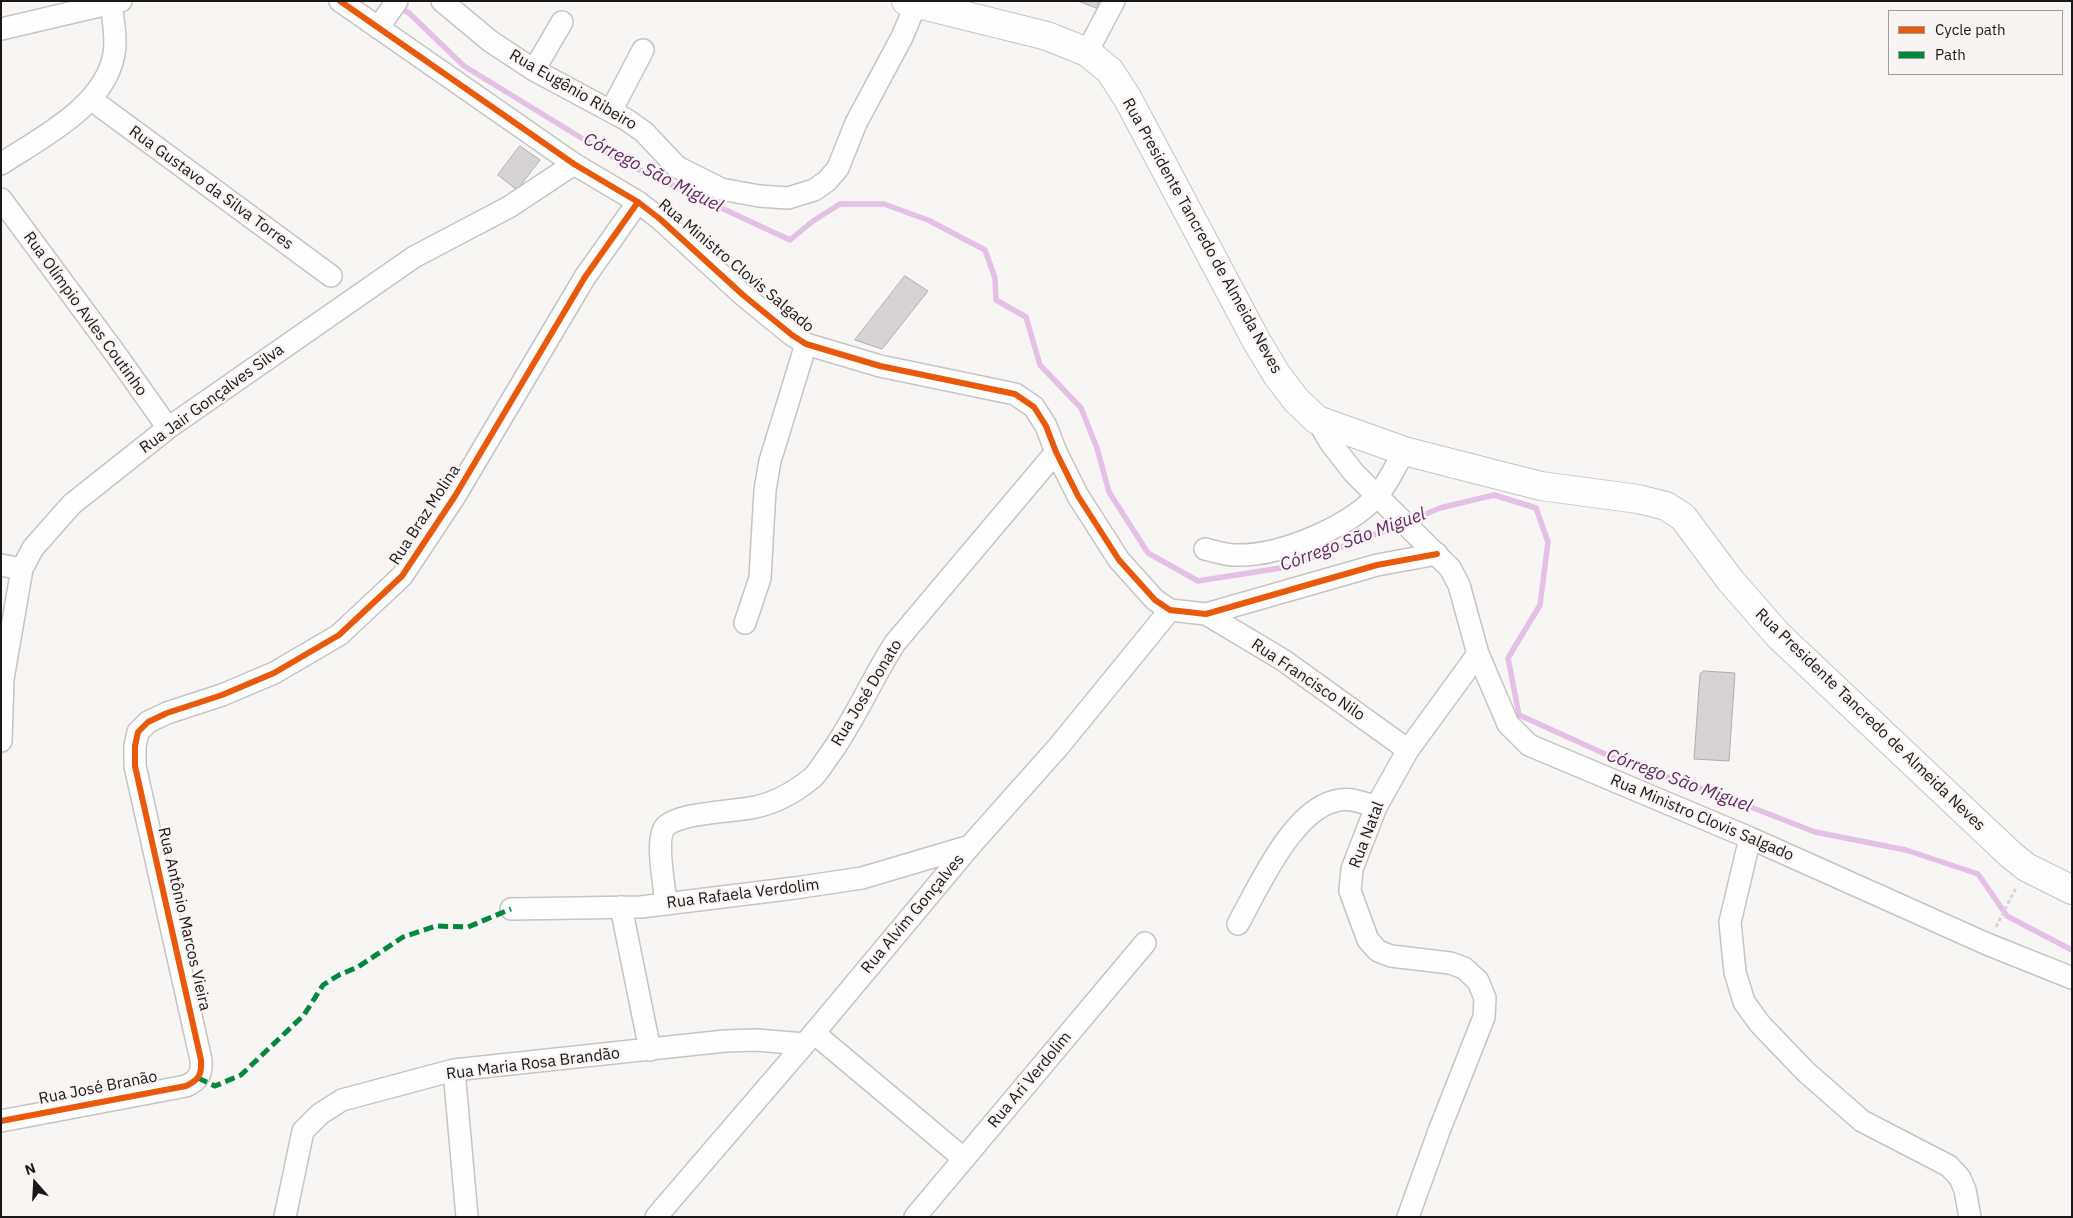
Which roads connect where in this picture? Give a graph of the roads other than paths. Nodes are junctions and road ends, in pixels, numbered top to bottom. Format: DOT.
graph roads {
  1 [pos="340,1"];
  2 [pos="442,1"];
  3 [pos="1114,1"];
  4 [pos="116,3"];
  5 [pos="911,3"];
  6 [pos="387,16"];
  7 [pos="562,22"];
  8 [pos="1,28"];
  9 [pos="643,50"];
  10 [pos="1087,52"];
  11 [pos="534,70"];
  12 [pos="92,100"];
  13 [pos="611,111"];
  14 [pos="1,164"];
  15 [pos="574,164"];
  16 [pos="1,199"];
  17 [pos="638,202"];
  18 [pos="331,276"];
  19 [pos="806,344"];
  20 [pos="1317,420"];
  21 [pos="168,428"];
  22 [pos="1404,451"];
  23 [pos="1056,452"];
  24 [pos="1381,500"];
  25 [pos="1204,548"];
  26 [pos="1432,549"];
  27 [pos="1,565"];
  28 [pos="22,569"];
  29 [pos="1170,610"];
  30 [pos="1206,614"];
  31 [pos="745,623"];
  32 [pos="1478,654"];
  33 [pos="1,741"];
  34 [pos="1408,750"];
  35 [pos="135,766"];
  36 [pos="1376,806"];
  37 [pos="1750,838"];
  38 [pos="970,846"];
  39 [pos="2072,890"];
  40 [pos="666,904"];
  41 [pos="621,907"];
  42 [pos="511,909"];
  43 [pos="1238,924"];
  44 [pos="1145,943"];
  45 [pos="2072,978"];
  46 [pos="809,1038"];
  47 [pos="650,1050"];
  48 [pos="454,1070"];
  49 [pos="198,1078"];
  50 [pos="1,1121"];
  51 [pos="963,1158"];
  52 [pos="284,1217"];
  53 [pos="467,1217"];
  54 [pos="656,1217"];
  55 [pos="915,1217"];
  56 [pos="1408,1217"];
  57 [pos="1970,1217"];
  1 -- 6 [label="street, Rua Ministro Clovis Salgado"];
  2 -- 11 [label="street, Rua Eugênio Ribeiro"];
  3 -- 10 [label="street"];
  4 -- 8 [label="street"];
  4 -- 12 [label="street"];
  5 -- 10 [label="main road, Rua Presidente Tancredo de Almeida Neves"];
  5 -- 13 [label="street, Rua Eugênio Ribeiro"];
  6 -- 15 [label="street, Rua Ministro Clovis Salgado"];
  7 -- 11 [label="street"];
  9 -- 13 [label="street"];
  10 -- 20 [label="main road, Rua Presidente Tancredo de Almeida Neves"];
  11 -- 13 [label="street, Rua Eugênio Ribeiro"];
  12 -- 14 [label="street"];
  12 -- 18 [label="street, Rua Gustavo da Silva Torres"];
  15 -- 17 [label="street, Rua Ministro Clovis Salgado"];
  15 -- 21 [label="street, Rua Jair Gonçalves Silva"];
  16 -- 21 [label="street, Rua Olímpio Avles Coutinho"];
  17 -- 19 [label="street, Rua Ministro Clovis Salgado"];
  17 -- 35 [label="street, Rua Braz Molina"];
  19 -- 23 [label="street, Rua Ministro Clovis Salgado"];
  19 -- 31 [label="street"];
  20 -- 22 [label="main road, Rua Presidente Tancredo de Almeida Neves"];
  20 -- 24 [label="street, Rua Presidente Tancredo de Almeida Neves"];
  21 -- 28 [label="street, Rua Jair Gonçalves Silva"];
  22 -- 24 [label="street"];
  22 -- 39 [label="main road, Rua Presidente Tancredo de Almeida Neves"];
  23 -- 29 [label="street, Rua Ministro Clovis Salgado"];
  23 -- 40 [label="street, Rua José Donato"];
  24 -- 25 [label="street"];
  24 -- 26 [label="street, Rua Presidente Tancredo de Almeida Neves"];
  26 -- 30 [label="street"];
  26 -- 32 [label="street, Rua Ministro Clovis Salgado"];
  27 -- 28 [label="street"];
  28 -- 33 [label="street, Rua Jair Gonçalves Silva"];
  29 -- 30 [label="street"];
  29 -- 38 [label="street, Rua Alvim Gonçalves"];
  30 -- 34 [label="street, Rua Francisco Nilo"];
  32 -- 34 [label="street, Rua Natal"];
  32 -- 37 [label="street, Rua Ministro Clovis Salgado"];
  34 -- 36 [label="street, Rua Natal"];
  35 -- 49 [label="street, Rua Antônio Marcos Vieira"];
  36 -- 43 [label="street"];
  36 -- 56 [label="street, Rua Natal"];
  37 -- 45 [label="street, Rua Ministro Clovis Salgado"];
  37 -- 57 [label="street"];
  38 -- 40 [label="street, Rua Rafaela Verdolim"];
  38 -- 46 [label="street, Rua Alvim Gonçalves"];
  40 -- 41 [label="street, Rua Rafaela Verdolim"];
  41 -- 42 [label="street, Rua Rafaela Verdolim"];
  41 -- 47 [label="street"];
  44 -- 51 [label="street, Rua Ari Verdolim"];
  46 -- 47 [label="street, Rua Maria Rosa Brandão"];
  46 -- 51 [label="street"];
  46 -- 54 [label="street, Rua Alvim Gonçalves"];
  47 -- 48 [label="street, Rua Maria Rosa Brandão"];
  48 -- 52 [label="street, Rua Maria Rosa Brandão"];
  48 -- 53 [label="street"];
  49 -- 50 [label="street, Rua José Branão"];
  51 -- 55 [label="street, Rua Ari Verdolim"];
}
